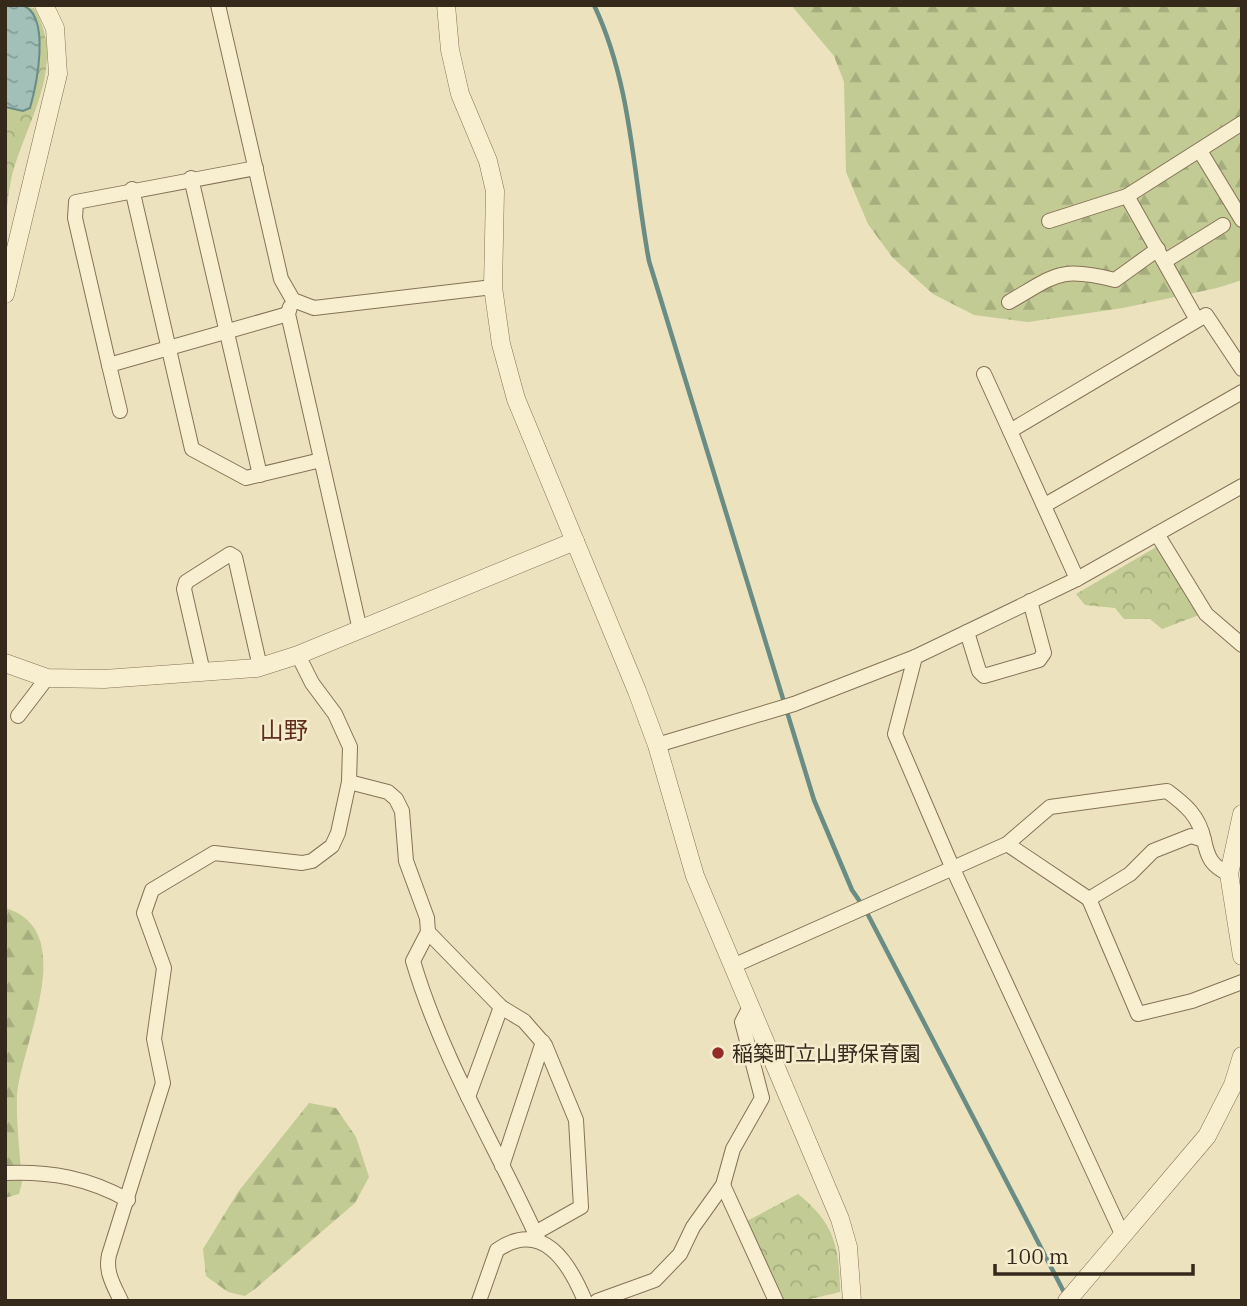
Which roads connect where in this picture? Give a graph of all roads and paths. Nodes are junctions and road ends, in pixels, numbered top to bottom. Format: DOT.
graph roads {
  1 [pos="44,5"];
  2 [pos="218,5"];
  3 [pos="446,5"];
  4 [pos="1242,123"];
  5 [pos="1200,151"];
  6 [pos="256,168"];
  7 [pos="191,177"];
  8 [pos="132,190"];
  9 [pos="1127,196"];
  10 [pos="1242,220"];
  11 [pos="1049,221"];
  12 [pos="1223,225"];
  13 [pos="1162,255"];
  14 [pos="494,287"];
  15 [pos="5,293"];
  16 [pos="293,300"];
  17 [pos="1009,302"];
  18 [pos="288,314"];
  19 [pos="1197,320"];
  20 [pos="226,332"];
  21 [pos="168,349"];
  22 [pos="109,365"];
  23 [pos="1242,369"];
  24 [pos="984,374"];
  25 [pos="1242,392"];
  26 [pos="120,411"];
  27 [pos="1010,431"];
  28 [pos="321,460"];
  29 [pos="260,475"];
  30 [pos="1242,486"];
  31 [pos="1045,505"];
  32 [pos="1157,534"];
  33 [pos="575,541"];
  34 [pos="1077,579"];
  35 [pos="1030,601"];
  36 [pos="360,630"];
  37 [pos="967,632"];
  38 [pos="1242,645"];
  39 [pos="298,655"];
  40 [pos="915,657"];
  41 [pos="5,663"];
  42 [pos="260,667"];
  43 [pos="204,672"];
  44 [pos="47,678"];
  45 [pos="18,716"];
  46 [pos="657,745"];
  47 [pos="349,782"];
  48 [pos="1242,814"];
  49 [pos="1204,840"];
  50 [pos="1007,844"];
  51 [pos="953,870"];
  52 [pos="1229,874"];
  53 [pos="1089,899"];
  54 [pos="428,932"];
  55 [pos="1242,956"];
  56 [pos="735,965"];
  57 [pos="1242,982"];
  58 [pos="751,1005"];
  59 [pos="501,1007"];
  60 [pos="543,1042"];
  61 [pos="1242,1056"];
  62 [pos="468,1097"];
  63 [pos="502,1166"];
  64 [pos="5,1173"];
  65 [pos="723,1185"];
  66 [pos="128,1200"];
  67 [pos="536,1236"];
  68 [pos="1123,1236"];
  69 [pos="121,1301"];
  70 [pos="479,1301"];
  71 [pos="585,1301"];
  72 [pos="597,1301"];
  73 [pos="776,1301"];
  74 [pos="852,1301"];
  75 [pos="1067,1301"];
  1 -- 15 [label="street"];
  2 -- 6 [label="street"];
  3 -- 14 [label="street"];
  4 -- 5 [label="street"];
  5 -- 9 [label="street"];
  5 -- 10 [label="street"];
  6 -- 7 [label="street"];
  6 -- 16 [label="street"];
  7 -- 8 [label="street"];
  7 -- 20 [label="street"];
  8 -- 21 [label="street"];
  8 -- 22 [label="street"];
  9 -- 11 [label="street"];
  9 -- 13 [label="street"];
  12 -- 13 [label="street"];
  13 -- 17 [label="street"];
  13 -- 19 [label="street"];
  14 -- 16 [label="street"];
  14 -- 33 [label="street"];
  16 -- 18 [label="street"];
  18 -- 20 [label="street"];
  18 -- 28 [label="street"];
  19 -- 23 [label="street"];
  19 -- 27 [label="street"];
  20 -- 21 [label="street"];
  20 -- 29 [label="street"];
  21 -- 22 [label="street"];
  21 -- 29 [label="street"];
  22 -- 26 [label="street"];
  24 -- 27 [label="street"];
  25 -- 31 [label="street"];
  27 -- 31 [label="street"];
  28 -- 29 [label="street"];
  28 -- 36 [label="street"];
  30 -- 32 [label="street"];
  31 -- 34 [label="street"];
  32 -- 34 [label="street"];
  32 -- 38 [label="street"];
  33 -- 36 [label="street"];
  33 -- 46 [label="street"];
  34 -- 35 [label="street"];
  35 -- 37 [label="street"];
  35 -- 37 [label="street"];
  36 -- 39 [label="street"];
  37 -- 40 [label="street"];
  39 -- 42 [label="street"];
  39 -- 47 [label="street"];
  40 -- 46 [label="street"];
  40 -- 51 [label="street"];
  41 -- 44 [label="street"];
  42 -- 43 [label="street"];
  42 -- 43 [label="street"];
  43 -- 44 [label="street"];
  44 -- 45 [label="street"];
  46 -- 56 [label="street"];
  47 -- 54 [label="street"];
  47 -- 66 [label="street"];
  48 -- 52 [label="street"];
  49 -- 50 [label="street"];
  49 -- 52 [label="street"];
  49 -- 53 [label="street"];
  50 -- 51 [label="street"];
  50 -- 53 [label="street"];
  51 -- 56 [label="street"];
  51 -- 68 [label="street"];
  52 -- 55 [label="street"];
  53 -- 57 [label="street"];
  54 -- 59 [label="street"];
  54 -- 62 [label="street"];
  56 -- 58 [label="street"];
  58 -- 65 [label="street"];
  58 -- 74 [label="street"];
  59 -- 60 [label="street"];
  59 -- 62 [label="street"];
  60 -- 63 [label="street"];
  60 -- 67 [label="street"];
  61 -- 68 [label="street"];
  62 -- 63 [label="street"];
  63 -- 67 [label="street"];
  64 -- 66 [label="street"];
  65 -- 72 [label="street"];
  65 -- 73 [label="street"];
  66 -- 69 [label="street"];
  67 -- 70 [label="street"];
  67 -- 71 [label="street"];
  68 -- 75 [label="street"];
}
